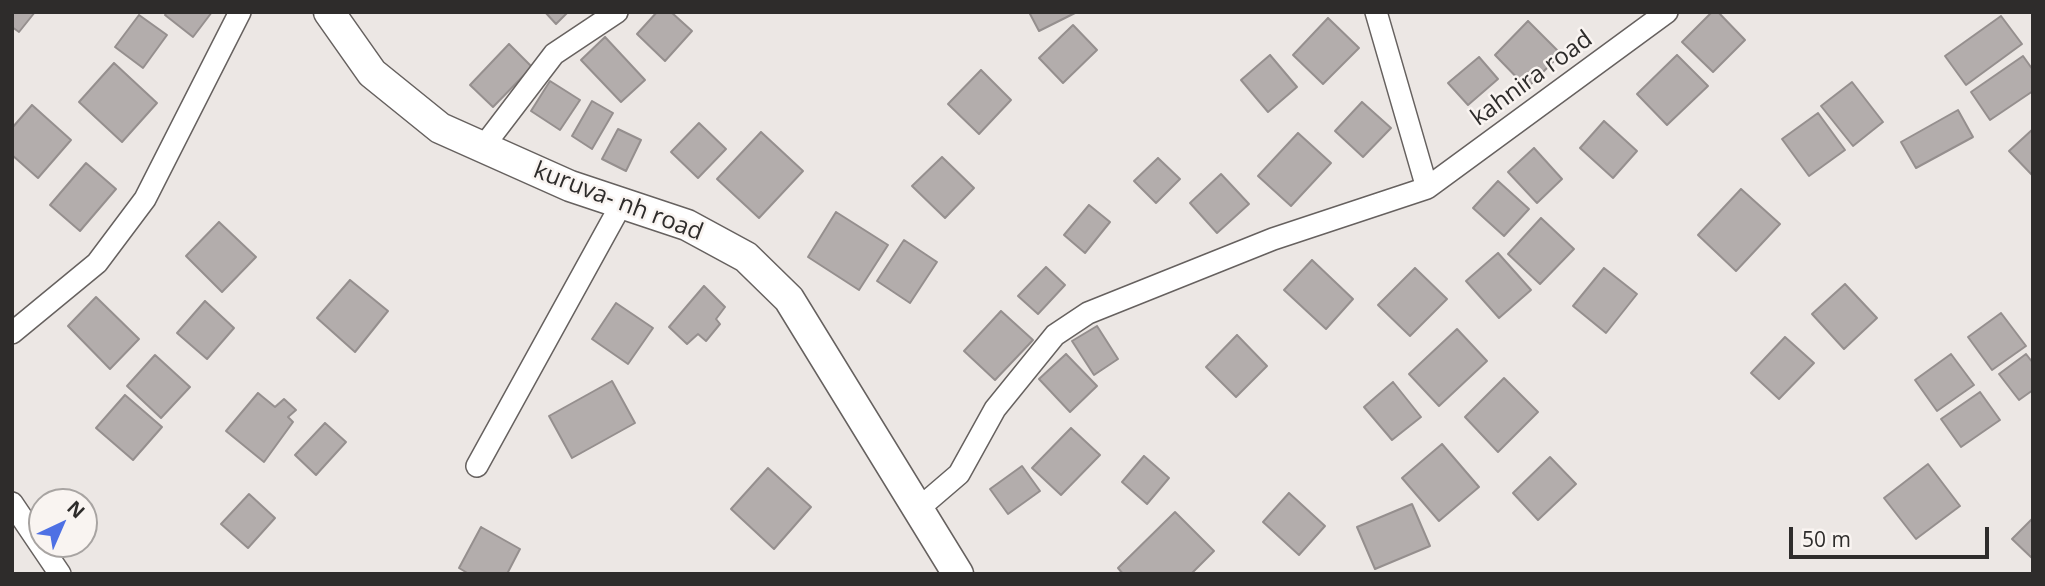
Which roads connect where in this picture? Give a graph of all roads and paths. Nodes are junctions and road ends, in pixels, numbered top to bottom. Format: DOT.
graph roads {
  1 [pos="240,12"];
  2 [pos="329,12"];
  3 [pos="617,12"];
  4 [pos="1376,12"];
  5 [pos="1667,12"];
  6 [pos="483,147"];
  7 [pos="1427,188"];
  8 [pos="622,203"];
  9 [pos="12,333"];
  10 [pos="477,466"];
  11 [pos="12,503"];
  12 [pos="918,510"];
  13 [pos="60,574"];
  14 [pos="958,574"];
  1 -- 9 [label="street"];
  2 -- 6 [label="main road, kuruva- nh road"];
  3 -- 6 [label="street"];
  4 -- 7 [label="street"];
  5 -- 7 [label="street, kahnira road"];
  6 -- 8 [label="main road, kuruva- nh road"];
  7 -- 12 [label="street, kahnira road"];
  8 -- 10 [label="street"];
  8 -- 12 [label="main road, kuruva- nh road"];
  11 -- 13 [label="street"];
  12 -- 14 [label="main road, kuruva- nh road"];
}
